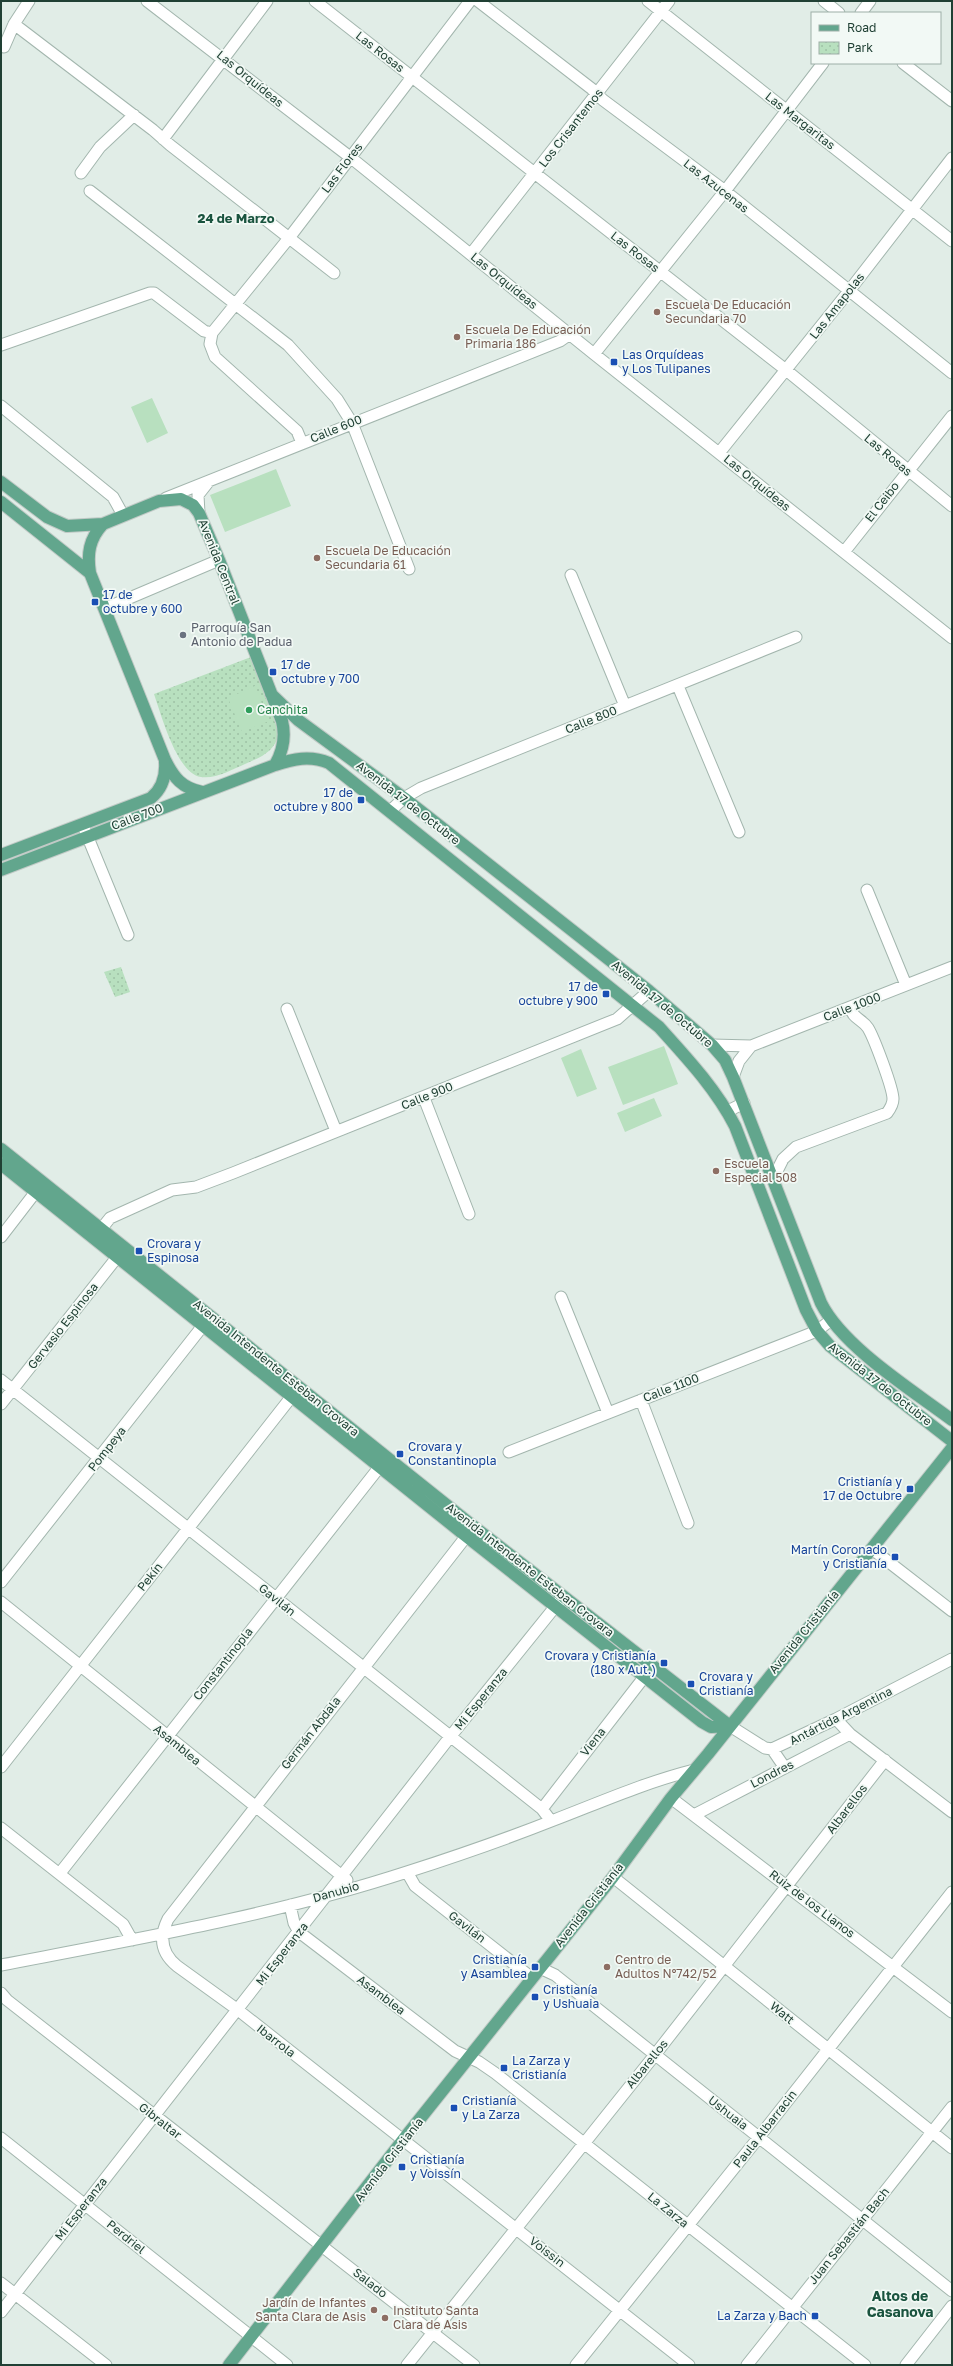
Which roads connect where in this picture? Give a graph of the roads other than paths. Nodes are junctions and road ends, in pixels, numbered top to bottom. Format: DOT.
graph roads {
  1 [pos="29,1"];
  2 [pos="147,1"];
  3 [pos="266,1"];
  4 [pos="315,1"];
  5 [pos="470,1"];
  6 [pos="478,1"];
  7 [pos="648,1"];
  8 [pos="670,1"];
  9 [pos="824,1"];
  10 [pos="870,1"];
  11 [pos="661,12"];
  12 [pos="838,12"];
  13 [pos="862,12"];
  14 [pos="14,24"];
  15 [pos="4,47"];
  16 [pos="222,59"];
  17 [pos="822,64"];
  18 [pos="904,64"];
  19 [pos="412,78"];
  20 [pos="597,94"];
  21 [pos="952,101"];
  22 [pos="788,110"];
  23 [pos="134,115"];
  24 [pos="163,139"];
  25 [pos="350,157"];
  26 [pos="952,158"];
  27 [pos="81,173"];
  28 [pos="536,174"];
  29 [pos="90,191"];
  30 [pos="725,191"];
  31 [pos="912,209"];
  32 [pos="289,238"];
  33 [pos="952,241"];
  34 [pos="471,254"];
  35 [pos="659,270"];
  36 [pos="334,273"];
  37 [pos="850,291"];
  38 [pos="236,304"];
  39 [pos="212,333"];
  40 [pos="570,334"];
  41 [pos="1,345"];
  42 [pos="594,354"];
  43 [pos="786,370"];
  44 [pos="952,373"];
  45 [pos="1,406"];
  46 [pos="952,416"];
  47 [pos="352,423"];
  48 [pos="302,443"];
  49 [pos="719,453"];
  50 [pos="907,470"];
  51 [pos="209,480"];
  52 [pos="1,482"];
  53 [pos="159,501"];
  54 [pos="1,502"];
  55 [pos="952,506"];
  56 [pos="199,513"];
  57 [pos="123,516"];
  58 [pos="103,524"];
  59 [pos="844,552"];
  60 [pos="220,560"];
  61 [pos="409,569"];
  62 [pos="90,573"];
  63 [pos="571,575"];
  64 [pos="106,608"];
  65 [pos="796,637"];
  66 [pos="952,638"];
  67 [pos="678,686"];
  68 [pos="272,694"];
  69 [pos="625,706"];
  70 [pos="165,760"];
  71 [pos="275,765"];
  72 [pos="202,792"];
  73 [pos="404,798"];
  74 [pos="390,811"];
  75 [pos="83,824"];
  76 [pos="739,832"];
  77 [pos="88,836"];
  78 [pos="1,855"];
  79 [pos="1,870"];
  80 [pos="867,890"];
  81 [pos="128,935"];
  82 [pos="952,967"];
  83 [pos="906,985"];
  84 [pos="649,991"];
  85 [pos="633,1007"];
  86 [pos="850,1008"];
  87 [pos="287,1009"];
  88 [pos="712,1045"];
  89 [pos="751,1046"];
  90 [pos="733,1077"];
  91 [pos="424,1098"];
  92 [pos="744,1103"];
  93 [pos="728,1111"];
  94 [pos="336,1131"];
  95 [pos="1,1149"];
  96 [pos="1,1164"];
  97 [pos="773,1179"];
  98 [pos="39,1187"];
  99 [pos="469,1214"];
  100 [pos="102,1228"];
  101 [pos="1,1237"];
  102 [pos="125,1247"];
  103 [pos="117,1258"];
  104 [pos="561,1297"];
  105 [pos="211,1315"];
  106 [pos="831,1320"];
  107 [pos="204,1325"];
  108 [pos="817,1331"];
  109 [pos="1,1380"];
  110 [pos="13,1389"];
  111 [pos="296,1391"];
  112 [pos="641,1400"];
  113 [pos="1,1404"];
  114 [pos="608,1413"];
  115 [pos="952,1420"];
  116 [pos="952,1441"];
  117 [pos="952,1448"];
  118 [pos="509,1452"];
  119 [pos="99,1458"];
  120 [pos="384,1462"];
  121 [pos="688,1523"];
  122 [pos="188,1529"];
  123 [pos="470,1532"];
  124 [pos="872,1549"];
  125 [pos="1,1582"];
  126 [pos="563,1596"];
  127 [pos="275,1598"];
  128 [pos="1,1602"];
  129 [pos="555,1606"];
  130 [pos="952,1611"];
  131 [pos="952,1659"];
  132 [pos="80,1667"];
  133 [pos="362,1668"];
  134 [pos="644,1676"];
  135 [pos="836,1719"];
  136 [pos="730,1726"];
  137 [pos="850,1734"];
  138 [pos="166,1736"];
  139 [pos="450,1737"];
  140 [pos="772,1749"];
  141 [pos="884,1760"];
  142 [pos="1,1767"];
  143 [pos="785,1768"];
  144 [pos="694,1770"];
  145 [pos="659,1779"];
  146 [pos="673,1795"];
  147 [pos="254,1807"];
  148 [pos="542,1809"];
  149 [pos="952,1812"];
  150 [pos="694,1815"];
  151 [pos="551,1821"];
  152 [pos="1,1828"];
  153 [pos="60,1872"];
  154 [pos="406,1872"];
  155 [pos="342,1875"];
  156 [pos="612,1877"];
  157 [pos="788,1886"];
  158 [pos="354,1887"];
  159 [pos="952,1892"];
  160 [pos="328,1895"];
  161 [pos="290,1905"];
  162 [pos="299,1932"];
  163 [pos="162,1934"];
  164 [pos="132,1940"];
  165 [pos="1,1965"];
  166 [pos="724,1967"];
  167 [pos="894,1967"];
  168 [pos="540,1968"];
  169 [pos="532,1978"];
  170 [pos="3,2000"];
  171 [pos="238,2010"];
  172 [pos="952,2012"];
  173 [pos="828,2049"];
  174 [pos="654,2056"];
  175 [pos="469,2058"];
  176 [pos="952,2107"];
  177 [pos="155,2117"];
  178 [pos="932,2132"];
  179 [pos="759,2137"];
  180 [pos="1,2138"];
  181 [pos="403,2140"];
  182 [pos="584,2142"];
  183 [pos="952,2148"];
  184 [pos="85,2203"];
  185 [pos="862,2220"];
  186 [pos="688,2226"];
  187 [pos="516,2228"];
  188 [pos="322,2246"];
  189 [pos="1,2283"];
  190 [pos="952,2291"];
  191 [pos="15,2294"];
  192 [pos="952,2306"];
  193 [pos="791,2308"];
  194 [pos="621,2310"];
  195 [pos="1,2312"];
  196 [pos="433,2332"];
  197 [pos="251,2338"];
  198 [pos="106,2365"];
  199 [pos="229,2365"];
  200 [pos="287,2365"];
  201 [pos="407,2365"];
  202 [pos="474,2365"];
  203 [pos="576,2365"];
  204 [pos="689,2365"];
  205 [pos="747,2365"];
  206 [pos="865,2365"];
  207 [pos="906,2365"];
  1 -- 14 [label="street"];
  2 -- 16 [label="street, Las Orquídeas"];
  3 -- 16 [label="street"];
  4 -- 19 [label="street, Las Rosas"];
  5 -- 19 [label="street, Las Flores"];
  6 -- 20 [label="street, Las Azucenas"];
  7 -- 11 [label="street, Las Margaritas"];
  8 -- 11 [label="street, Los Crisantemos"];
  9 -- 12 [label="street"];
  10 -- 13 [label="street"];
  11 -- 20 [label="street, Los Crisantemos"];
  11 -- 22 [label="street, Las Margaritas"];
  14 -- 15 [label="street"];
  14 -- 23 [label="street"];
  16 -- 24 [label="street"];
  16 -- 25 [label="street, Las Orquídeas"];
  17 -- 22 [label="street"];
  18 -- 21 [label="street"];
  19 -- 25 [label="street, Las Flores"];
  19 -- 28 [label="street, Las Rosas"];
  20 -- 28 [label="street, Los Crisantemos"];
  20 -- 30 [label="street, Las Azucenas"];
  22 -- 30 [label="street"];
  22 -- 31 [label="street, Las Margaritas"];
  23 -- 24 [label="street"];
  23 -- 27 [label="street"];
  24 -- 32 [label="street"];
  25 -- 32 [label="street, Las Flores"];
  25 -- 34 [label="street, Las Orquídeas"];
  26 -- 31 [label="street, Las Amapolas"];
  28 -- 34 [label="street, Los Crisantemos"];
  28 -- 35 [label="street, Las Rosas"];
  29 -- 38 [label="street"];
  30 -- 35 [label="street"];
  30 -- 37 [label="street, Las Azucenas"];
  31 -- 33 [label="street, Las Margaritas"];
  31 -- 37 [label="street, Las Amapolas"];
  32 -- 36 [label="street"];
  32 -- 38 [label="street, Las Flores"];
  34 -- 40 [label="street, Las Orquídeas"];
  35 -- 42 [label="street"];
  35 -- 43 [label="street, Las Rosas"];
  37 -- 43 [label="street, Las Amapolas"];
  37 -- 44 [label="street, Las Azucenas"];
  38 -- 39 [label="street, Las Flores"];
  38 -- 47 [label="street"];
  39 -- 41 [label="street"];
  39 -- 48 [label="street"];
  40 -- 42 [label="street, Las Orquídeas"];
  40 -- 47 [label="street, Calle 600"];
  42 -- 49 [label="street, Las Orquídeas"];
  43 -- 49 [label="street, Las Amapolas"];
  43 -- 50 [label="street, Las Rosas"];
  45 -- 57 [label="street"];
  46 -- 50 [label="street, El Ceibo"];
  47 -- 48 [label="street, Calle 600"];
  47 -- 61 [label="street"];
  48 -- 51 [label="street, Calle 600"];
  49 -- 59 [label="street, Las Orquídeas"];
  50 -- 55 [label="street, Las Rosas"];
  50 -- 59 [label="street, El Ceibo"];
  51 -- 53 [label="street, Calle 600"];
  51 -- 56 [label="street"];
  52 -- 58 [label="main road"];
  53 -- 56 [label="main road, Avenida Central"];
  53 -- 57 [label="main road, Calle 600"];
  54 -- 62 [label="main road"];
  56 -- 60 [label="main road, Avenida Central"];
  57 -- 58 [label="main road, Calle 600"];
  58 -- 62 [label="main road"];
  59 -- 66 [label="street, Las Orquídeas"];
  60 -- 64 [label="street"];
  60 -- 68 [label="main road, Avenida Central"];
  62 -- 64 [label="main road"];
  63 -- 69 [label="street"];
  64 -- 70 [label="main road"];
  65 -- 67 [label="street, Calle 800"];
  67 -- 69 [label="street, Calle 800"];
  67 -- 76 [label="street"];
  68 -- 71 [label="main road, Avenida Central"];
  68 -- 73 [label="main road, Avenida 17 de Octubre"];
  69 -- 73 [label="street, Calle 800"];
  70 -- 72 [label="main road"];
  70 -- 75 [label="main road, Calle 700"];
  71 -- 72 [label="main road, Calle 700"];
  71 -- 74 [label="main road, Avenida 17 de Octubre"];
  72 -- 77 [label="main road, Calle 700"];
  73 -- 74 [label="street, Calle 800"];
  73 -- 84 [label="main road, Avenida 17 de Octubre"];
  74 -- 85 [label="main road, Avenida 17 de Octubre"];
  75 -- 77 [label="street"];
  75 -- 78 [label="main road, Calle 700"];
  77 -- 79 [label="main road, Calle 700"];
  77 -- 81 [label="street"];
  80 -- 83 [label="street"];
  82 -- 83 [label="street, Calle 1000"];
  83 -- 86 [label="street, Calle 1000"];
  84 -- 85 [label="street, Calle 900"];
  84 -- 88 [label="main road, Avenida 17 de Octubre"];
  85 -- 91 [label="street, Calle 900"];
  85 -- 93 [label="main road, Avenida 17 de Octubre"];
  86 -- 89 [label="street, Calle 1000"];
  86 -- 97 [label="street"];
  87 -- 94 [label="street"];
  88 -- 89 [label="street, Calle 1000"];
  88 -- 90 [label="main road, Avenida 17 de Octubre"];
  89 -- 90 [label="street"];
  90 -- 92 [label="main road, Avenida 17 de Octubre"];
  91 -- 94 [label="street, Calle 900"];
  91 -- 99 [label="street"];
  92 -- 93 [label="street"];
  92 -- 97 [label="main road, Avenida 17 de Octubre"];
  93 -- 108 [label="main road, Avenida 17 de Octubre"];
  94 -- 100 [label="street, Calle 900"];
  95 -- 98 [label="main road, Avenida Intendente Esteban Crovara"];
  96 -- 98 [label="main road, Avenida Intendente Esteban Crovara"];
  97 -- 106 [label="main road, Avenida 17 de Octubre"];
  98 -- 100 [label="main road, Avenida Intendente Esteban Crovara"];
  98 -- 101 [label="street"];
  98 -- 103 [label="main road, Avenida Intendente Esteban Crovara"];
  100 -- 102 [label="main road, Avenida Intendente Esteban Crovara"];
  102 -- 103 [label="street, Gervasio Espinosa"];
  102 -- 105 [label="main road, Avenida Intendente Esteban Crovara"];
  103 -- 107 [label="main road, Avenida Intendente Esteban Crovara"];
  103 -- 110 [label="street, Gervasio Espinosa"];
  104 -- 114 [label="street"];
  105 -- 107 [label="street, Pompeya"];
  105 -- 111 [label="main road, Avenida Intendente Esteban Crovara"];
  106 -- 108 [label="street, Calle 1100"];
  106 -- 115 [label="main road, Avenida 17 de Octubre"];
  107 -- 111 [label="main road, Avenida Intendente Esteban Crovara"];
  107 -- 119 [label="street, Pompeya"];
  108 -- 112 [label="street, Calle 1100"];
  108 -- 116 [label="main road, Avenida 17 de Octubre"];
  109 -- 110 [label="street, Gavilán"];
  110 -- 113 [label="street, Gervasio Espinosa"];
  110 -- 119 [label="street, Gavilán"];
  111 -- 120 [label="main road, Avenida Intendente Esteban Crovara"];
  111 -- 122 [label="street, Pekín"];
  112 -- 114 [label="street, Calle 1100"];
  112 -- 121 [label="street"];
  114 -- 118 [label="street, Calle 1100"];
  117 -- 124 [label="main road, Avenida Cristianía"];
  119 -- 122 [label="street, Gavilán"];
  119 -- 125 [label="street, Pompeya"];
  120 -- 123 [label="main road, Avenida Intendente Esteban Crovara"];
  120 -- 127 [label="street, Constantinopla"];
  122 -- 127 [label="street, Gavilán"];
  122 -- 132 [label="street, Pekín"];
  123 -- 126 [label="main road, Avenida Intendente Esteban Crovara"];
  123 -- 129 [label="main road, Avenida Intendente Esteban Crovara"];
  123 -- 133 [label="street, Germán Abdala"];
  124 -- 130 [label="street"];
  124 -- 136 [label="main road, Avenida Cristianía"];
  126 -- 129 [label="street, Mi Esperanza"];
  126 -- 136 [label="main road, Avenida Intendente Esteban Crovara"];
  127 -- 133 [label="street, Gavilán"];
  127 -- 138 [label="street, Constantinopla"];
  128 -- 132 [label="street, Asamblea"];
  129 -- 134 [label="main road, Avenida Intendente Esteban Crovara"];
  129 -- 139 [label="street, Mi Esperanza"];
  131 -- 135 [label="street, Antártida Argentina"];
  132 -- 138 [label="street, Asamblea"];
  132 -- 142 [label="street, Pekín"];
  133 -- 139 [label="street, Gavilán"];
  133 -- 147 [label="street, Germán Abdala"];
  134 -- 136 [label="main road, Avenida Intendente Esteban Crovara"];
  134 -- 148 [label="street, Viena"];
  135 -- 137 [label="street"];
  135 -- 140 [label="street, Antártida Argentina"];
  136 -- 140 [label="street"];
  136 -- 144 [label="main road, Avenida Cristianía"];
  137 -- 141 [label="street"];
  137 -- 143 [label="street, Londres"];
  138 -- 147 [label="street, Asamblea"];
  138 -- 153 [label="street, Constantinopla"];
  139 -- 148 [label="street, Gavilán"];
  139 -- 155 [label="street, Mi Esperanza"];
  140 -- 143 [label="street"];
  141 -- 149 [label="street"];
  141 -- 157 [label="street, Albarellos"];
  143 -- 150 [label="street, Londres"];
  144 -- 145 [label="street, Danubio"];
  144 -- 146 [label="main road, Avenida Cristianía"];
  145 -- 146 [label="street"];
  145 -- 151 [label="street, Danubio"];
  146 -- 150 [label="street, Ruiz de los Llanos"];
  146 -- 156 [label="main road, Avenida Cristianía"];
  147 -- 155 [label="street, Asamblea"];
  147 -- 163 [label="street, Germán Abdala"];
  148 -- 151 [label="street, Gavilán"];
  150 -- 157 [label="street, Ruiz de los Llanos"];
  151 -- 154 [label="street, Danubio"];
  152 -- 153 [label="street"];
  153 -- 164 [label="street"];
  154 -- 158 [label="street, Danubio"];
  154 -- 169 [label="street, Gavilán"];
  155 -- 158 [label="street, Asamblea"];
  155 -- 160 [label="street, Mi Esperanza"];
  156 -- 166 [label="street, Watt"];
  156 -- 168 [label="main road, Avenida Cristianía"];
  157 -- 166 [label="street, Albarellos"];
  157 -- 167 [label="street, Ruiz de los Llanos"];
  158 -- 160 [label="street, Danubio"];
  159 -- 167 [label="street, Paula Albarracin"];
  160 -- 161 [label="street, Danubio"];
  160 -- 162 [label="street, Mi Esperanza"];
  161 -- 162 [label="street"];
  161 -- 163 [label="street, Danubio"];
  162 -- 171 [label="street, Mi Esperanza"];
  162 -- 175 [label="street, Asamblea"];
  163 -- 164 [label="street, Danubio"];
  163 -- 171 [label="street, Ibarrola"];
  164 -- 165 [label="street, Danubio"];
  166 -- 173 [label="street, Watt"];
  166 -- 174 [label="street, Albarellos"];
  167 -- 172 [label="street, Ruiz de los Llanos"];
  167 -- 173 [label="street, Paula Albarracin"];
  168 -- 169 [label="main road, Avenida Cristianía"];
  168 -- 174 [label="street, Ushuaia"];
  169 -- 175 [label="main road, Avenida Cristianía"];
  170 -- 177 [label="street, Gibraltar"];
  171 -- 177 [label="street, Mi Esperanza"];
  171 -- 181 [label="street, Ibarrola"];
  173 -- 178 [label="street, Watt"];
  173 -- 179 [label="street, Paula Albarracin"];
  174 -- 179 [label="street, Ushuaia"];
  174 -- 182 [label="street, Albarellos"];
  175 -- 181 [label="main road, Avenida Cristianía"];
  175 -- 182 [label="street, La Zarza"];
  176 -- 178 [label="street, Juan Sebastián Bach"];
  177 -- 184 [label="street, Mi Esperanza"];
  177 -- 188 [label="street, Gibraltar"];
  178 -- 183 [label="street, Watt"];
  178 -- 185 [label="street, Juan Sebastián Bach"];
  179 -- 185 [label="street, Ushuaia"];
  179 -- 186 [label="street, Paula Albarracin"];
  180 -- 184 [label="street, Perdriel"];
  181 -- 187 [label="street, Voissin"];
  181 -- 188 [label="main road, Avenida Cristianía"];
  182 -- 186 [label="street, La Zarza"];
  182 -- 187 [label="street, Albarellos"];
  184 -- 191 [label="street, Mi Esperanza"];
  184 -- 197 [label="street, Perdriel"];
  185 -- 190 [label="street, Ushuaia"];
  185 -- 193 [label="street, Juan Sebastián Bach"];
  186 -- 193 [label="street, La Zarza"];
  186 -- 194 [label="street, Paula Albarracin"];
  187 -- 194 [label="street, Voissin"];
  187 -- 196 [label="street, Albarellos"];
  188 -- 196 [label="street, Salado"];
  188 -- 197 [label="main road, Avenida Cristianía"];
  189 -- 191 [label="street"];
  191 -- 195 [label="street, Mi Esperanza"];
  191 -- 198 [label="street"];
  192 -- 207 [label="street"];
  193 -- 205 [label="street, Juan Sebastián Bach"];
  193 -- 206 [label="street, La Zarza"];
  194 -- 203 [label="street, Paula Albarracin"];
  194 -- 204 [label="street, Voissin"];
  196 -- 201 [label="street, Albarellos"];
  196 -- 202 [label="street, Salado"];
  197 -- 199 [label="main road, Avenida Cristianía"];
  197 -- 200 [label="street, Perdriel"];
}
